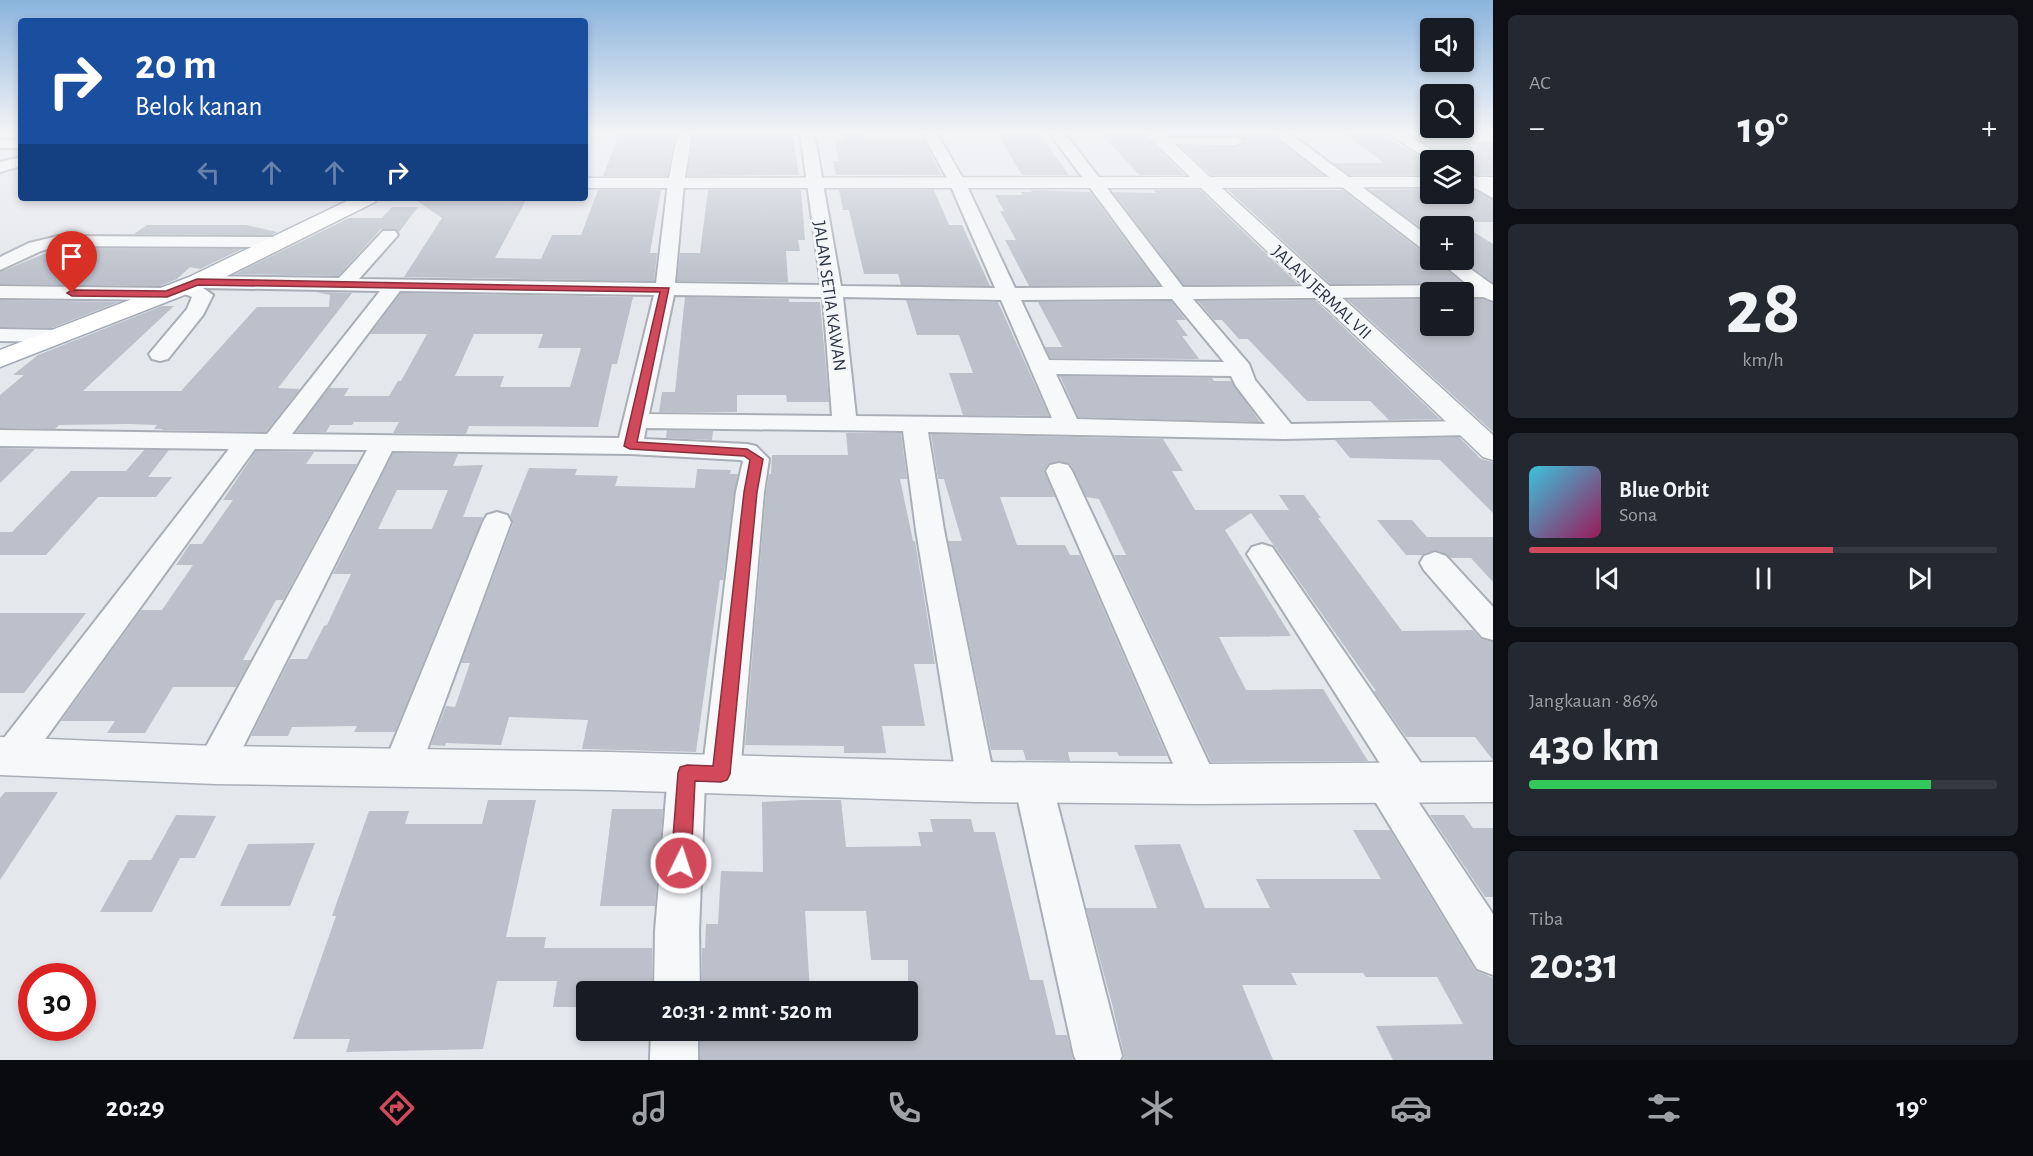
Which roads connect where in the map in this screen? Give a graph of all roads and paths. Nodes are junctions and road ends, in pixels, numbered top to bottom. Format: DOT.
graph roads {
  1 [pos="1205,181"];
  2 [pos="1476,181"];
  3 [pos="957,182"];
  4 [pos="1094,182"];
  5 [pos="1420,182"];
  6 [pos="588,183"];
  7 [pos="676,183"];
  8 [pos="1348,183"];
  9 [pos="814,184"];
  10 [pos="1208,184"];
  11 [pos="1493,193"];
  12 [pos="362,201"];
  13 [pos="389,235"];
  14 [pos="1420,239"];
  15 [pos="279,242"];
  16 [pos="0,264"];
  17 [pos="1461,270"];
  18 [pos="343,285"];
  19 [pos="394,285"];
  20 [pos="183,288"];
  21 [pos="665,290"];
  22 [pos="832,291"];
  23 [pos="0,292"];
  24 [pos="1177,292"];
  25 [pos="1323,292"];
  26 [pos="1491,292"];
  27 [pos="1009,294"];
  28 [pos="0,335"];
  29 [pos="58,336"];
  30 [pos="160,354"];
  31 [pos="0,359"];
  32 [pos="1043,368"];
  33 [pos="1242,369"];
  34 [pos="845,423"];
  35 [pos="914,424"];
  36 [pos="1068,426"];
  37 [pos="1468,428"];
  38 [pos="1284,432"];
  39 [pos="633,433"];
  40 [pos="0,438"];
  41 [pos="261,441"];
  42 [pos="384,442"];
  43 [pos="1493,451"];
  44 [pos="1059,471"];
  45 [pos="497,522"];
  46 [pos="1262,555"];
  47 [pos="1435,563"];
  48 [pos="1493,628"];
  49 [pos="6,756"];
  50 [pos="215,765"];
  51 [pos="401,769"];
  52 [pos="704,773"];
  53 [pos="1397,781"];
  54 [pos="976,782"];
  55 [pos="1033,783"];
  56 [pos="1493,783"];
  57 [pos="1200,784"];
  58 [pos="1493,953"];
  59 [pos="676,981"];
  60 [pos="675,1041"];
  61 [pos="1098,1056"];
  62 [pos="674,1060"];
  1 -- 10 [label="street, JALAN JERMAL VII"];
  2 -- 11 [label="street"];
  3 -- 4 [label="street"];
  3 -- 9 [label="street"];
  3 -- 27 [label="street"];
  4 -- 10 [label="street"];
  4 -- 24 [label="street"];
  5 -- 8 [label="street"];
  6 -- 7 [label="street"];
  7 -- 9 [label="street"];
  7 -- 21 [label="street"];
  8 -- 10 [label="street"];
  8 -- 14 [label="street"];
  9 -- 22 [label="street, JALAN SETIA KAWAN"];
  10 -- 25 [label="street, JALAN JERMAL VII"];
  12 -- 15 [label="main road"];
  13 -- 18 [label="street"];
  15 -- 16 [label="street"];
  15 -- 20 [label="main road"];
  17 -- 26 [label="street"];
  18 -- 19 [label="street"];
  18 -- 20 [label="street"];
  19 -- 21 [label="street"];
  19 -- 41 [label="street"];
  20 -- 23 [label="street"];
  20 -- 29 [label="main road"];
  20 -- 30 [label="street"];
  21 -- 22 [label="street"];
  21 -- 39 [label="street"];
  22 -- 27 [label="street"];
  22 -- 34 [label="street, JALAN SETIA KAWAN"];
  24 -- 25 [label="street"];
  24 -- 27 [label="street"];
  24 -- 33 [label="street"];
  25 -- 26 [label="street"];
  25 -- 37 [label="street, JALAN JERMAL VII"];
  27 -- 32 [label="street"];
  28 -- 29 [label="street"];
  29 -- 31 [label="main road"];
  32 -- 33 [label="street"];
  32 -- 36 [label="street"];
  33 -- 38 [label="street"];
  34 -- 35 [label="street"];
  34 -- 39 [label="street"];
  35 -- 36 [label="street"];
  35 -- 54 [label="street"];
  36 -- 38 [label="street"];
  37 -- 38 [label="street"];
  37 -- 43 [label="street, JALAN JERMAL VII"];
  39 -- 42 [label="street"];
  39 -- 52 [label="street"];
  40 -- 41 [label="street"];
  41 -- 42 [label="street"];
  41 -- 49 [label="street"];
  42 -- 50 [label="street"];
  44 -- 57 [label="street"];
  45 -- 51 [label="street"];
  46 -- 53 [label="street"];
  47 -- 48 [label="street"];
  49 -- 50 [label="street"];
  50 -- 51 [label="street"];
  51 -- 52 [label="street"];
  52 -- 54 [label="street"];
  52 -- 59 [label="street"];
  53 -- 56 [label="street"];
  53 -- 57 [label="street"];
  53 -- 58 [label="street"];
  54 -- 55 [label="street"];
  55 -- 57 [label="street"];
  55 -- 61 [label="street"];
  60 -- 62 [label="street"];
}
